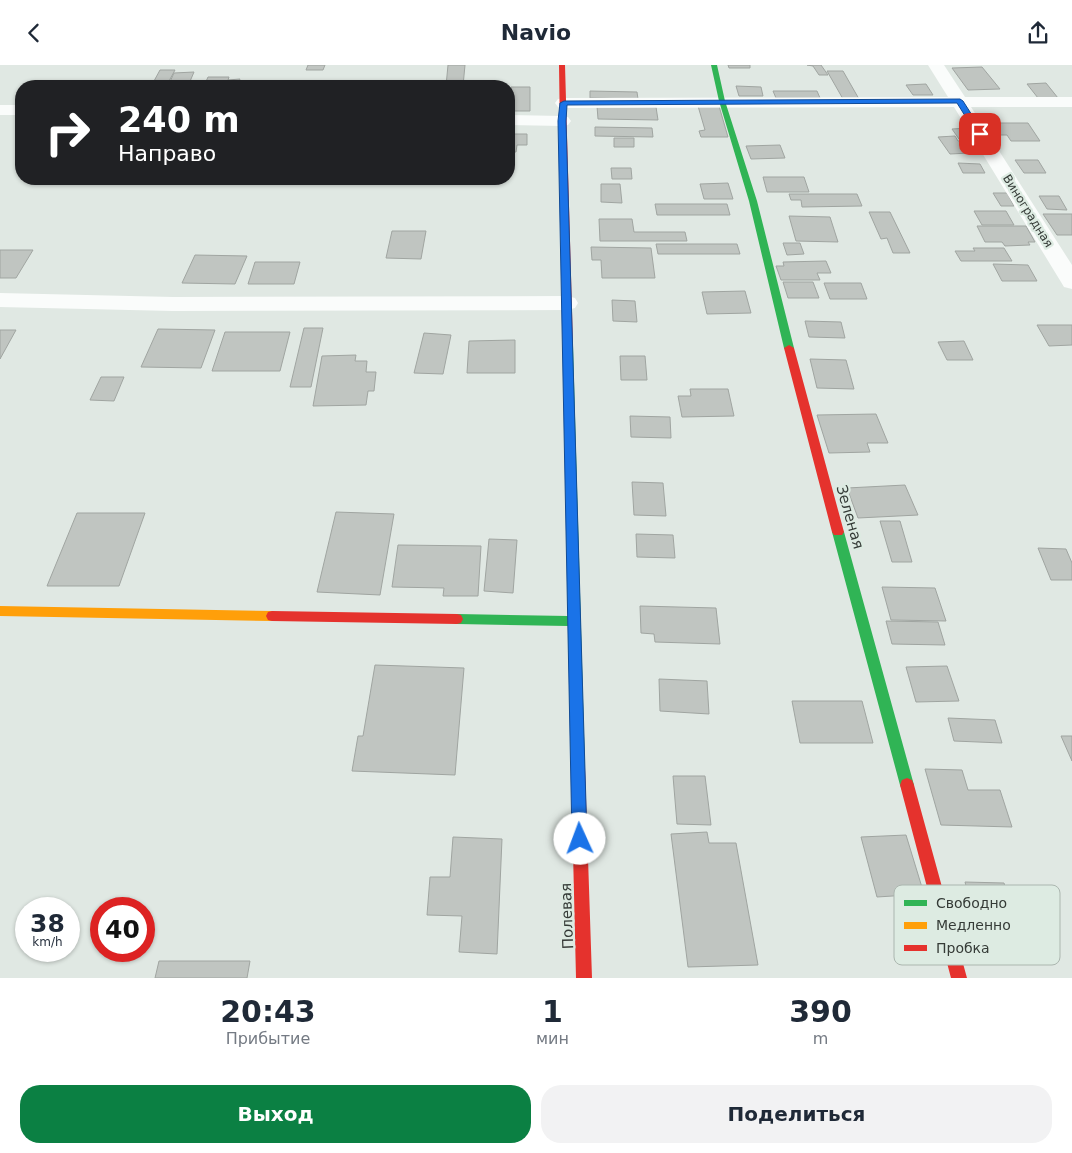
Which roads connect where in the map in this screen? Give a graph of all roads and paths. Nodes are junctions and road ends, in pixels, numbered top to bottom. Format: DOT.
graph roads {
  1 [pos="562,65"];
  2 [pos="714,65"];
  3 [pos="936,65"];
  4 [pos="722,101"];
  5 [pos="960,101"];
  6 [pos="1072,102"];
  7 [pos="0,110"];
  8 [pos="15,110"];
  9 [pos="563,112"];
  10 [pos="515,119"];
  11 [pos="1072,282"];
  12 [pos="0,301"];
  13 [pos="567,303"];
  14 [pos="0,611"];
  15 [pos="574,621"];
  16 [pos="934,885"];
  17 [pos="956,965"];
  18 [pos="584,978"];
  19 [pos="959,978"];
  1 -- 9 [label="street, Полевая"];
  2 -- 4 [label="street, Зеленая"];
  3 -- 5 [label="street, Виноградная"];
  4 -- 5 [label="street"];
  4 -- 9 [label="street"];
  4 -- 16 [label="street, Зеленая"];
  5 -- 6 [label="street"];
  5 -- 11 [label="street, Виноградная"];
  7 -- 8 [label="street"];
  9 -- 10 [label="street"];
  9 -- 13 [label="street, Полевая"];
  12 -- 13 [label="street"];
  13 -- 15 [label="street, Полевая"];
  14 -- 15 [label="street"];
  15 -- 18 [label="street, Полевая"];
  17 -- 19 [label="street, Зеленая"];
}
